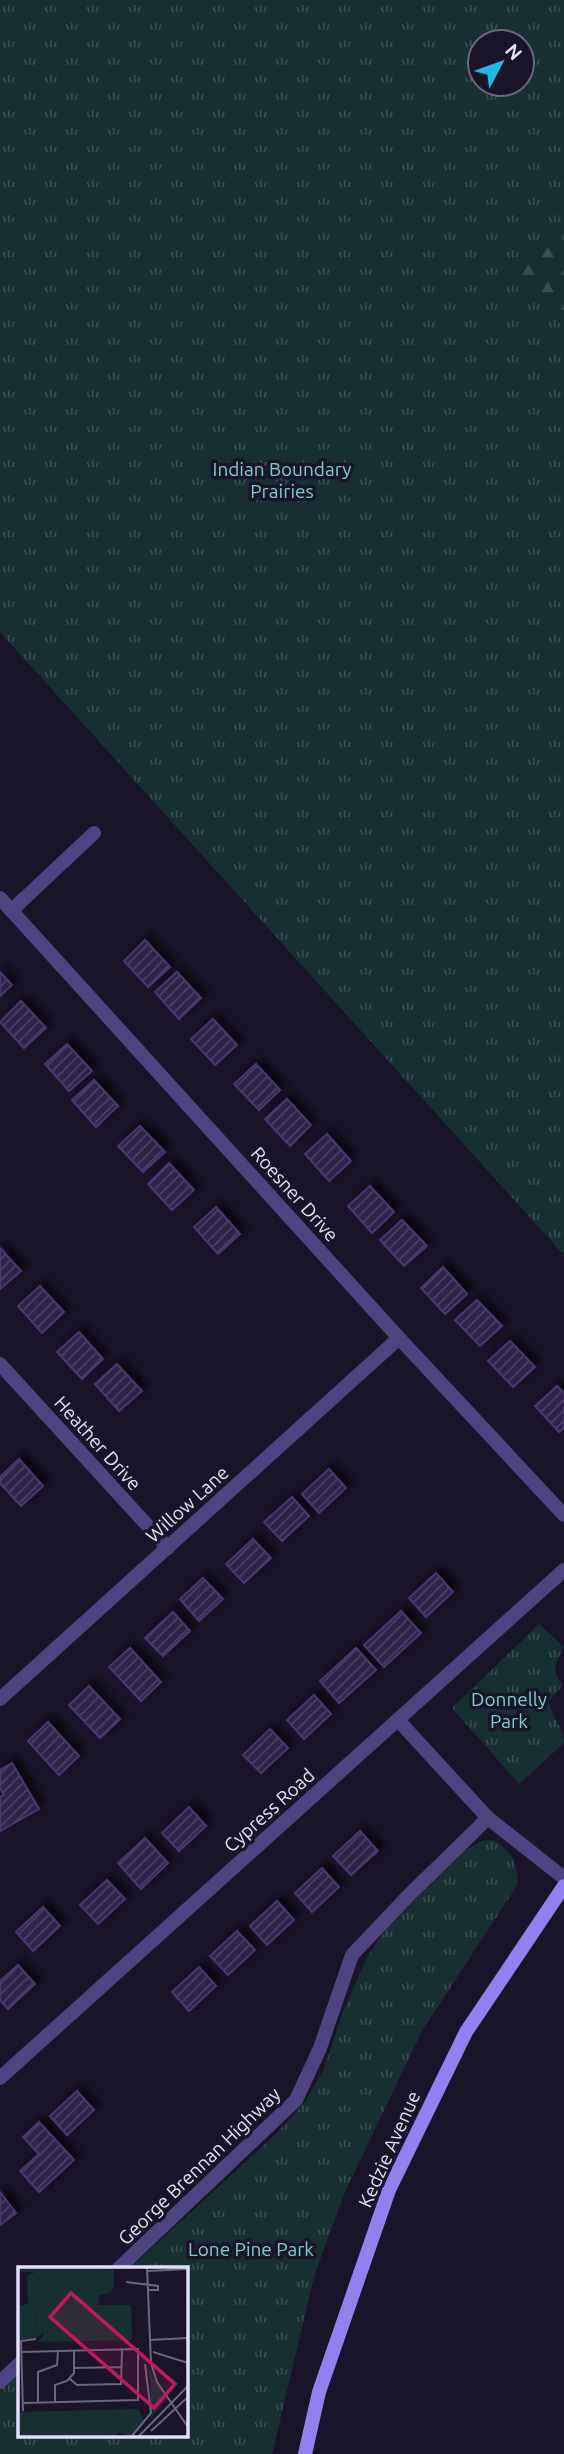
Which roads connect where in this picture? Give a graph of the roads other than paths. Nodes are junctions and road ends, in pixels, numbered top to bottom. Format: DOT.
graph roads {
  1 [pos="94,834"];
  2 [pos="0,898"];
  3 [pos="12,911"];
  4 [pos="399,1338"];
  5 [pos="0,1364"];
  6 [pos="564,1515"];
  7 [pos="167,1548"];
  8 [pos="564,1570"];
  9 [pos="0,1699"];
  10 [pos="398,1720"];
  11 [pos="488,1818"];
  12 [pos="564,1878"];
  13 [pos="564,1886"];
  14 [pos="0,2078"];
  15 [pos="121,2267"];
  16 [pos="18,2365"];
  17 [pos="0,2382"];
  18 [pos="305,2454"];
  1 -- 3 [label="street"];
  2 -- 3 [label="street, Roesner Drive"];
  3 -- 4 [label="street, Roesner Drive"];
  4 -- 6 [label="street, Roesner Drive"];
  4 -- 7 [label="street, Willow Lane"];
  5 -- 7 [label="street, Heather Drive"];
  7 -- 9 [label="street, Willow Lane"];
  8 -- 10 [label="street, Cypress Road"];
  10 -- 11 [label="street"];
  10 -- 14 [label="street, Cypress Road"];
  11 -- 12 [label="street"];
  11 -- 15 [label="street, George Brennan Highway"];
  13 -- 18 [label="main road, Kedzie Avenue"];
  16 -- 17 [label="street"];
}
